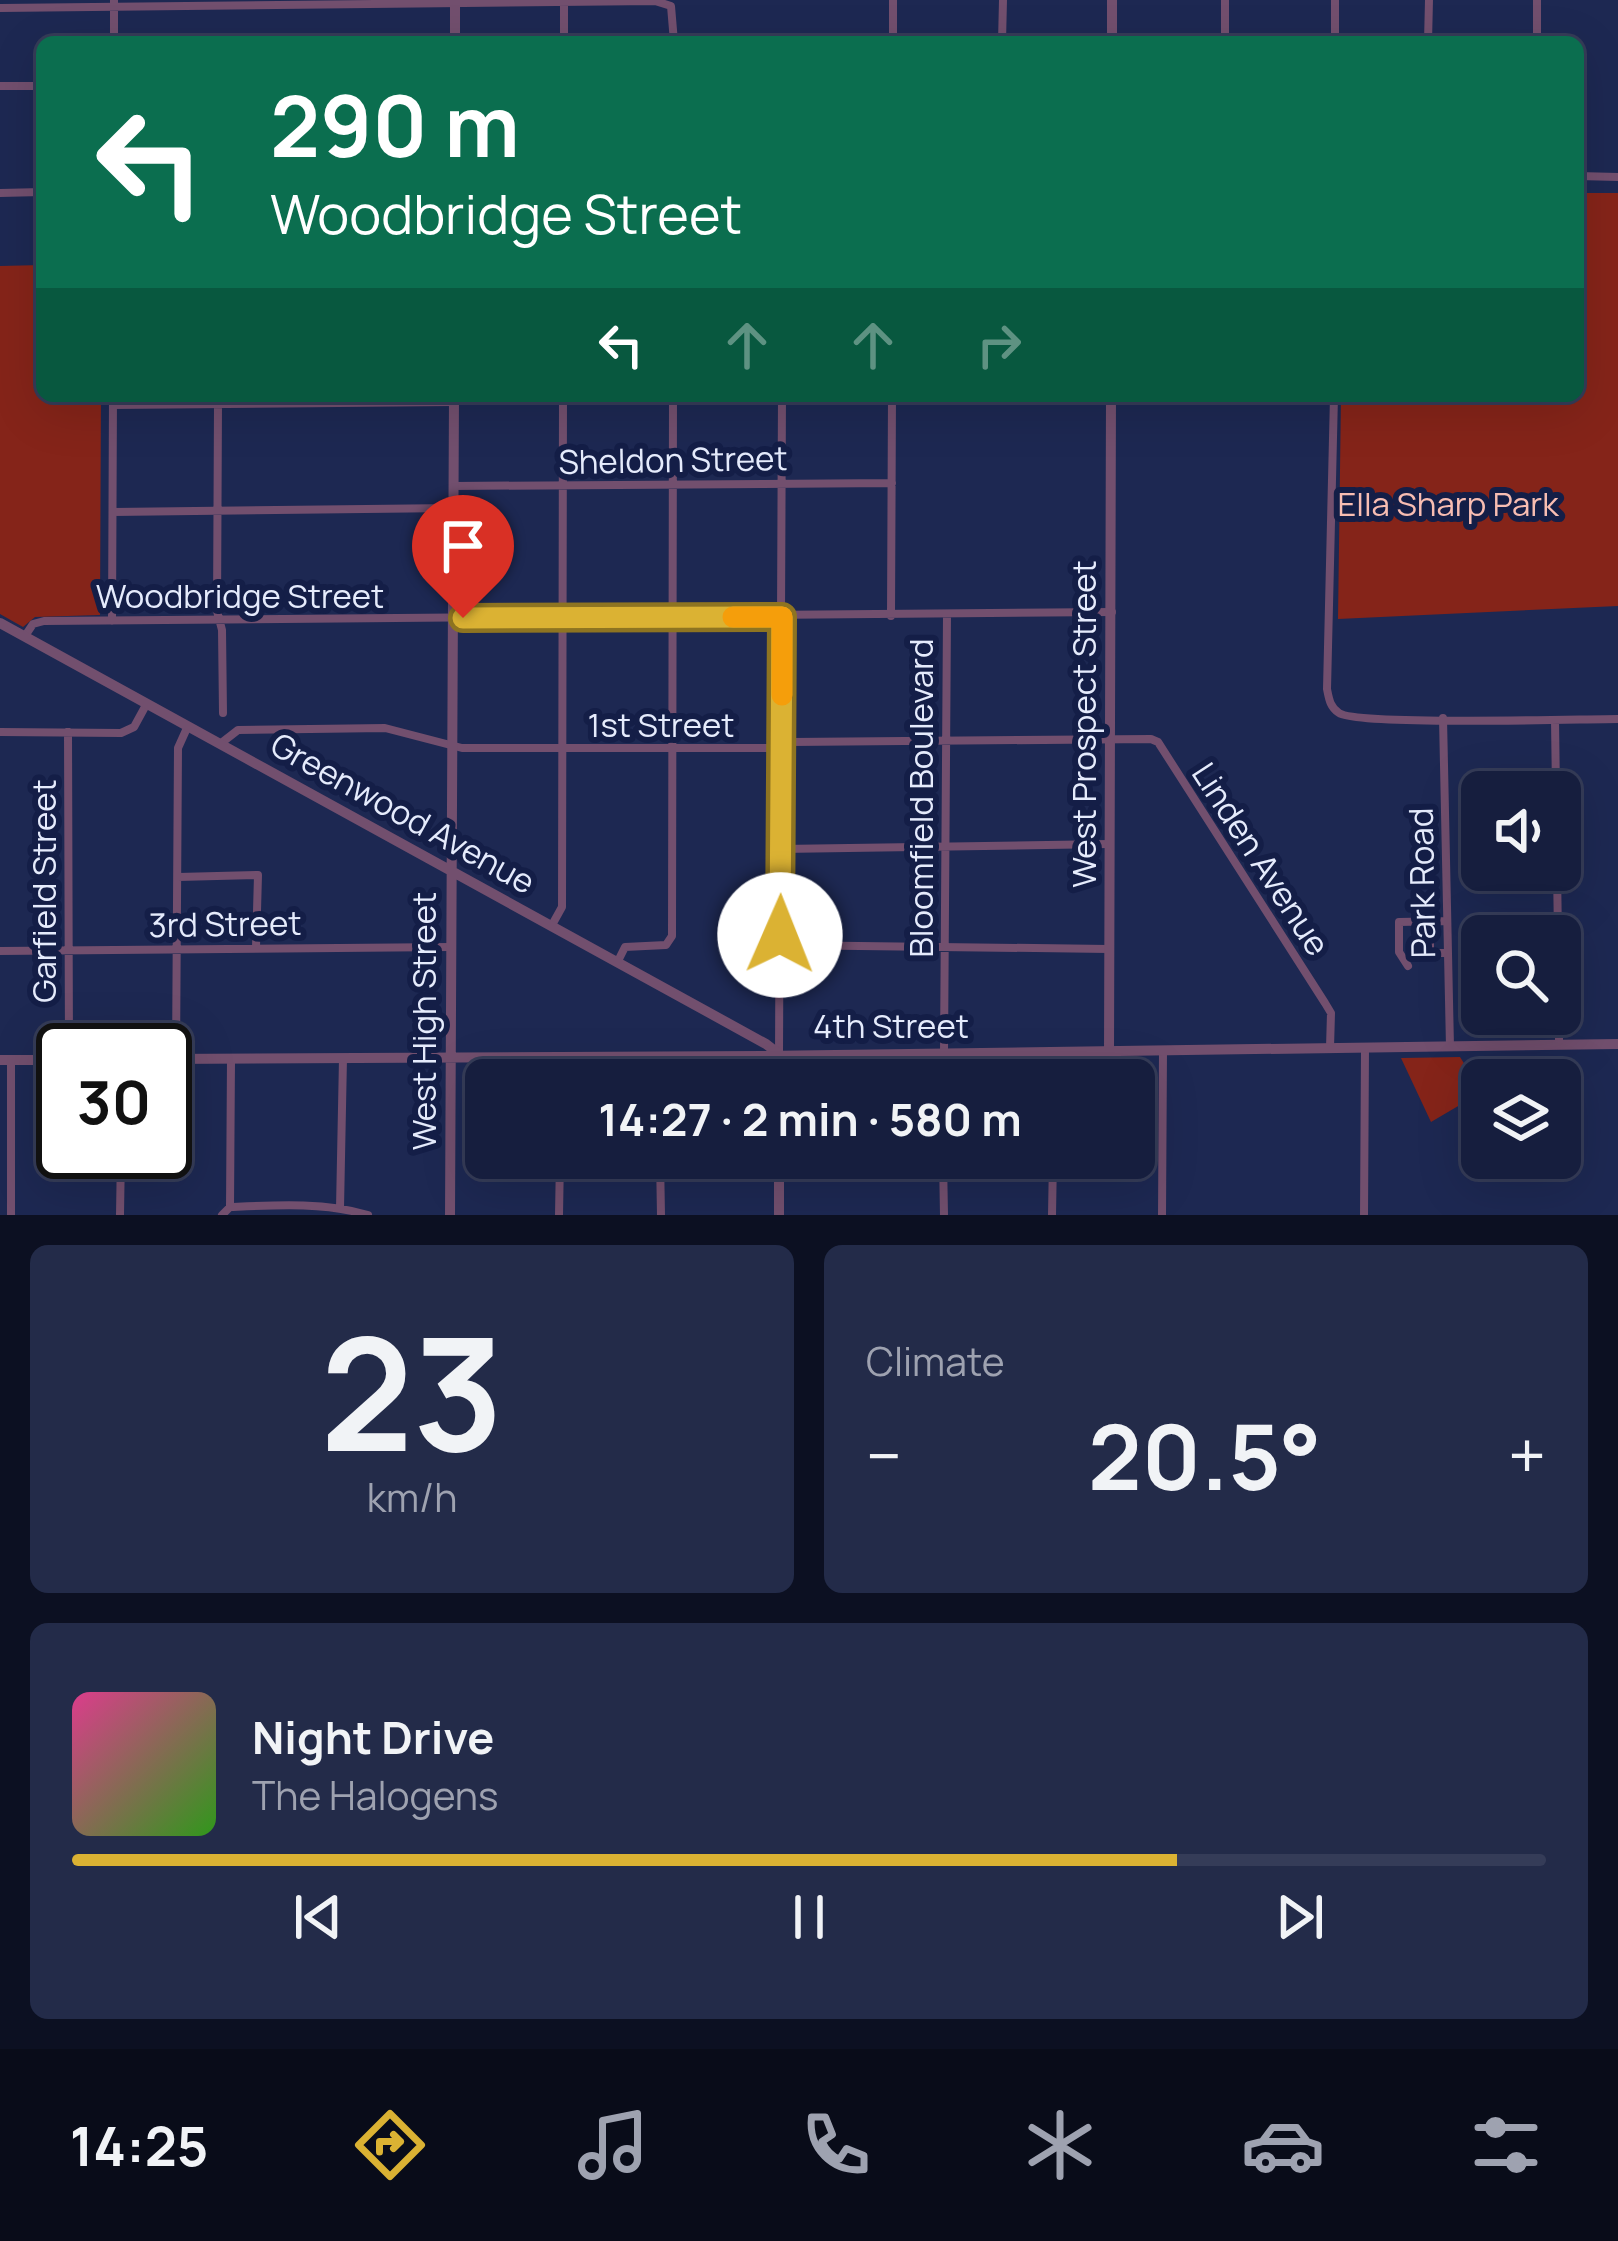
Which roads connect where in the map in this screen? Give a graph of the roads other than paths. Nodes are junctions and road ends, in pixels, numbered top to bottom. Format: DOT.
graph roads {
  1 [pos="892,0"];
  2 [pos="1003,0"];
  3 [pos="1112,0"];
  4 [pos="1225,0"];
  5 [pos="1335,0"];
  6 [pos="1429,0"];
  7 [pos="1537,0"];
  8 [pos="564,1"];
  9 [pos="455,2"];
  10 [pos="114,4"];
  11 [pos="0,8"];
  12 [pos="114,36"];
  13 [pos="455,36"];
  14 [pos="564,36"];
  15 [pos="674,36"];
  16 [pos="892,36"];
  17 [pos="1002,36"];
  18 [pos="1112,36"];
  19 [pos="1225,36"];
  20 [pos="1335,36"];
  21 [pos="1428,36"];
  22 [pos="1537,36"];
  23 [pos="0,86"];
  24 [pos="36,86"];
  25 [pos="1584,176"];
  26 [pos="1618,177"];
  27 [pos="36,192"];
  28 [pos="0,193"];
  29 [pos="113,402"];
  30 [pos="139,402"];
  31 [pos="336,402"];
  32 [pos="454,402"];
  33 [pos="563,402"];
  34 [pos="673,402"];
  35 [pos="782,402"];
  36 [pos="892,402"];
  37 [pos="1111,402"];
  38 [pos="1334,402"];
  39 [pos="218,405"];
  40 [pos="892,482"];
  41 [pos="783,483"];
  42 [pos="673,485"];
  43 [pos="454,486"];
  44 [pos="563,486"];
  45 [pos="454,508"];
  46 [pos="113,512"];
  47 [pos="218,512"];
  48 [pos="1112,612"];
  49 [pos="946,615"];
  50 [pos="891,616"];
  51 [pos="782,617"];
  52 [pos="453,618"];
  53 [pos="672,618"];
  54 [pos="563,619"];
  55 [pos="220,620"];
  56 [pos="112,621"];
  57 [pos="0,623"];
  58 [pos="25,636"];
  59 [pos="146,705"];
  60 [pos="223,713"];
  61 [pos="1443,718"];
  62 [pos="1618,719"];
  63 [pos="1555,720"];
  64 [pos="187,728"];
  65 [pos="0,731"];
  66 [pos="68,732"];
  67 [pos="1110,739"];
  68 [pos="946,741"];
  69 [pos="220,744"];
  70 [pos="782,745"];
  71 [pos="452,746"];
  72 [pos="562,749"];
  73 [pos="672,749"];
  74 [pos="1556,771"];
  75 [pos="1110,844"];
  76 [pos="781,848"];
  77 [pos="945,849"];
  78 [pos="452,870"];
  79 [pos="178,877"];
  80 [pos="1430,921"];
  81 [pos="1447,921"];
  82 [pos="551,925"];
  83 [pos="780,945"];
  84 [pos="944,945"];
  85 [pos="256,947"];
  86 [pos="451,947"];
  87 [pos="177,948"];
  88 [pos="1109,949"];
  89 [pos="0,950"];
  90 [pos="68,950"];
  91 [pos="1448,953"];
  92 [pos="618,961"];
  93 [pos="1408,966"];
  94 [pos="69,1023"];
  95 [pos="173,1023"];
  96 [pos="1559,1035"];
  97 [pos="1559,1043"];
  98 [pos="1618,1044"];
  99 [pos="1450,1046"];
  100 [pos="1330,1048"];
  101 [pos="1365,1049"];
  102 [pos="1054,1052"];
  103 [pos="1109,1052"];
  104 [pos="1163,1052"];
  105 [pos="944,1053"];
  106 [pos="779,1054"];
  107 [pos="562,1056"];
  108 [pos="343,1057"];
  109 [pos="450,1057"];
  110 [pos="192,1058"];
  111 [pos="230,1058"];
  112 [pos="562,1059"];
  113 [pos="779,1059"];
  114 [pos="1054,1059"];
  115 [pos="6,1060"];
  116 [pos="121,1179"];
  117 [pos="560,1179"];
  118 [pos="661,1179"];
  119 [pos="779,1179"];
  120 [pos="943,1179"];
  121 [pos="1053,1179"];
  122 [pos="230,1207"];
  123 [pos="340,1208"];
  124 [pos="364,1214"];
  125 [pos="11,1215"];
  126 [pos="120,1215"];
  127 [pos="222,1215"];
  128 [pos="450,1215"];
  129 [pos="559,1215"];
  130 [pos="661,1215"];
  131 [pos="779,1215"];
  132 [pos="944,1215"];
  133 [pos="1052,1215"];
  134 [pos="1162,1215"];
  135 [pos="1364,1215"];
  1 -- 16 [label="street"];
  2 -- 17 [label="street"];
  3 -- 18 [label="street"];
  4 -- 19 [label="street"];
  5 -- 20 [label="street"];
  6 -- 21 [label="street"];
  7 -- 22 [label="street"];
  8 -- 9 [label="street"];
  8 -- 14 [label="street"];
  8 -- 15 [label="street"];
  9 -- 10 [label="street"];
  9 -- 13 [label="street"];
  10 -- 11 [label="street"];
  10 -- 12 [label="street"];
  23 -- 24 [label="street"];
  25 -- 26 [label="street"];
  27 -- 28 [label="street"];
  29 -- 46 [label="street"];
  30 -- 39 [label="street"];
  31 -- 39 [label="street"];
  32 -- 43 [label="street, West High Street"];
  33 -- 44 [label="street"];
  34 -- 42 [label="street"];
  35 -- 41 [label="street"];
  36 -- 40 [label="street"];
  37 -- 48 [label="street, West Prospect Street"];
  38 -- 61 [label="street"];
  39 -- 47 [label="street"];
  40 -- 41 [label="street, Sheldon Street"];
  40 -- 50 [label="street"];
  41 -- 42 [label="street, Sheldon Street"];
  41 -- 51 [label="street"];
  42 -- 44 [label="street, Sheldon Street"];
  42 -- 53 [label="street"];
  43 -- 44 [label="street, Sheldon Street"];
  43 -- 45 [label="street, West High Street"];
  44 -- 54 [label="street"];
  45 -- 47 [label="street"];
  45 -- 52 [label="street, West High Street"];
  46 -- 47 [label="street"];
  46 -- 56 [label="street"];
  47 -- 55 [label="street"];
  48 -- 49 [label="street, Woodbridge Street"];
  48 -- 67 [label="street, West Prospect Street"];
  49 -- 50 [label="street, Woodbridge Street"];
  49 -- 68 [label="street, Bloomfield Boulevard"];
  50 -- 51 [label="street, Woodbridge Street"];
  51 -- 53 [label="street, Woodbridge Street"];
  51 -- 70 [label="street"];
  52 -- 54 [label="street, Woodbridge Street"];
  52 -- 55 [label="street, Woodbridge Street"];
  52 -- 71 [label="street, West High Street"];
  53 -- 54 [label="street, Woodbridge Street"];
  53 -- 73 [label="street"];
  54 -- 72 [label="street"];
  55 -- 56 [label="street, Woodbridge Street"];
  55 -- 60 [label="street"];
  56 -- 58 [label="street, Woodbridge Street"];
  57 -- 58 [label="street, Greenwood Avenue"];
  58 -- 59 [label="street, Greenwood Avenue"];
  59 -- 64 [label="street, Greenwood Avenue"];
  59 -- 66 [label="street"];
  61 -- 63 [label="street"];
  61 -- 81 [label="street, Park Road"];
  62 -- 63 [label="street"];
  63 -- 74 [label="street"];
  64 -- 69 [label="street, Greenwood Avenue"];
  64 -- 79 [label="street"];
  65 -- 66 [label="street"];
  66 -- 90 [label="street, Garfield Street"];
  67 -- 68 [label="street, 1st Street"];
  67 -- 75 [label="street, West Prospect Street"];
  67 -- 100 [label="street, Linden Avenue"];
  68 -- 70 [label="street, 1st Street"];
  68 -- 77 [label="street, Bloomfield Boulevard"];
  69 -- 71 [label="street, 1st Street"];
  69 -- 78 [label="street, Greenwood Avenue"];
  70 -- 73 [label="street, 1st Street"];
  70 -- 76 [label="street"];
  71 -- 72 [label="street, 1st Street"];
  71 -- 78 [label="street, West High Street"];
  72 -- 73 [label="street, 1st Street"];
  72 -- 82 [label="street"];
  73 -- 92 [label="street"];
  75 -- 77 [label="street"];
  75 -- 88 [label="street, West Prospect Street"];
  76 -- 77 [label="street"];
  76 -- 83 [label="street"];
  77 -- 84 [label="street, Bloomfield Boulevard"];
  78 -- 82 [label="street, Greenwood Avenue"];
  78 -- 86 [label="street, West High Street"];
  79 -- 85 [label="street"];
  79 -- 87 [label="street"];
  80 -- 81 [label="street"];
  80 -- 91 [label="street"];
  80 -- 93 [label="street"];
  81 -- 91 [label="street, Park Road"];
  82 -- 92 [label="street, Greenwood Avenue"];
  83 -- 84 [label="street"];
  83 -- 106 [label="street"];
  84 -- 88 [label="street"];
  84 -- 105 [label="street, Bloomfield Boulevard"];
  85 -- 86 [label="street, 3rd Street"];
  85 -- 87 [label="street, 3rd Street"];
  86 -- 109 [label="street, West High Street"];
  87 -- 90 [label="street, 3rd Street"];
  87 -- 95 [label="street"];
  88 -- 103 [label="street, West Prospect Street"];
  89 -- 90 [label="street, 3rd Street"];
  90 -- 94 [label="street, Garfield Street"];
  91 -- 99 [label="street, Park Road"];
  92 -- 106 [label="street, Greenwood Avenue"];
  96 -- 97 [label="street"];
  97 -- 98 [label="street, 4th Street"];
  97 -- 99 [label="street, 4th Street"];
  99 -- 101 [label="street, 4th Street"];
  100 -- 101 [label="street, 4th Street"];
  100 -- 104 [label="street, 4th Street"];
  101 -- 135 [label="street"];
  102 -- 103 [label="street, 4th Street"];
  102 -- 105 [label="street, 4th Street"];
  102 -- 114 [label="street"];
  103 -- 104 [label="street, 4th Street"];
  104 -- 134 [label="street"];
  105 -- 106 [label="street, 4th Street"];
  106 -- 107 [label="street, 4th Street"];
  106 -- 113 [label="street"];
  107 -- 109 [label="street, 4th Street"];
  107 -- 112 [label="street"];
  108 -- 109 [label="street, 4th Street"];
  108 -- 111 [label="street, 4th Street"];
  108 -- 123 [label="street"];
  109 -- 128 [label="street, West High Street"];
  110 -- 111 [label="street, 4th Street"];
  111 -- 122 [label="street"];
  115 -- 125 [label="street"];
  116 -- 126 [label="street"];
  117 -- 129 [label="street"];
  118 -- 130 [label="street"];
  119 -- 131 [label="street"];
  120 -- 132 [label="street"];
  121 -- 133 [label="street"];
  122 -- 123 [label="street"];
  122 -- 127 [label="street"];
  123 -- 124 [label="street"];
}
